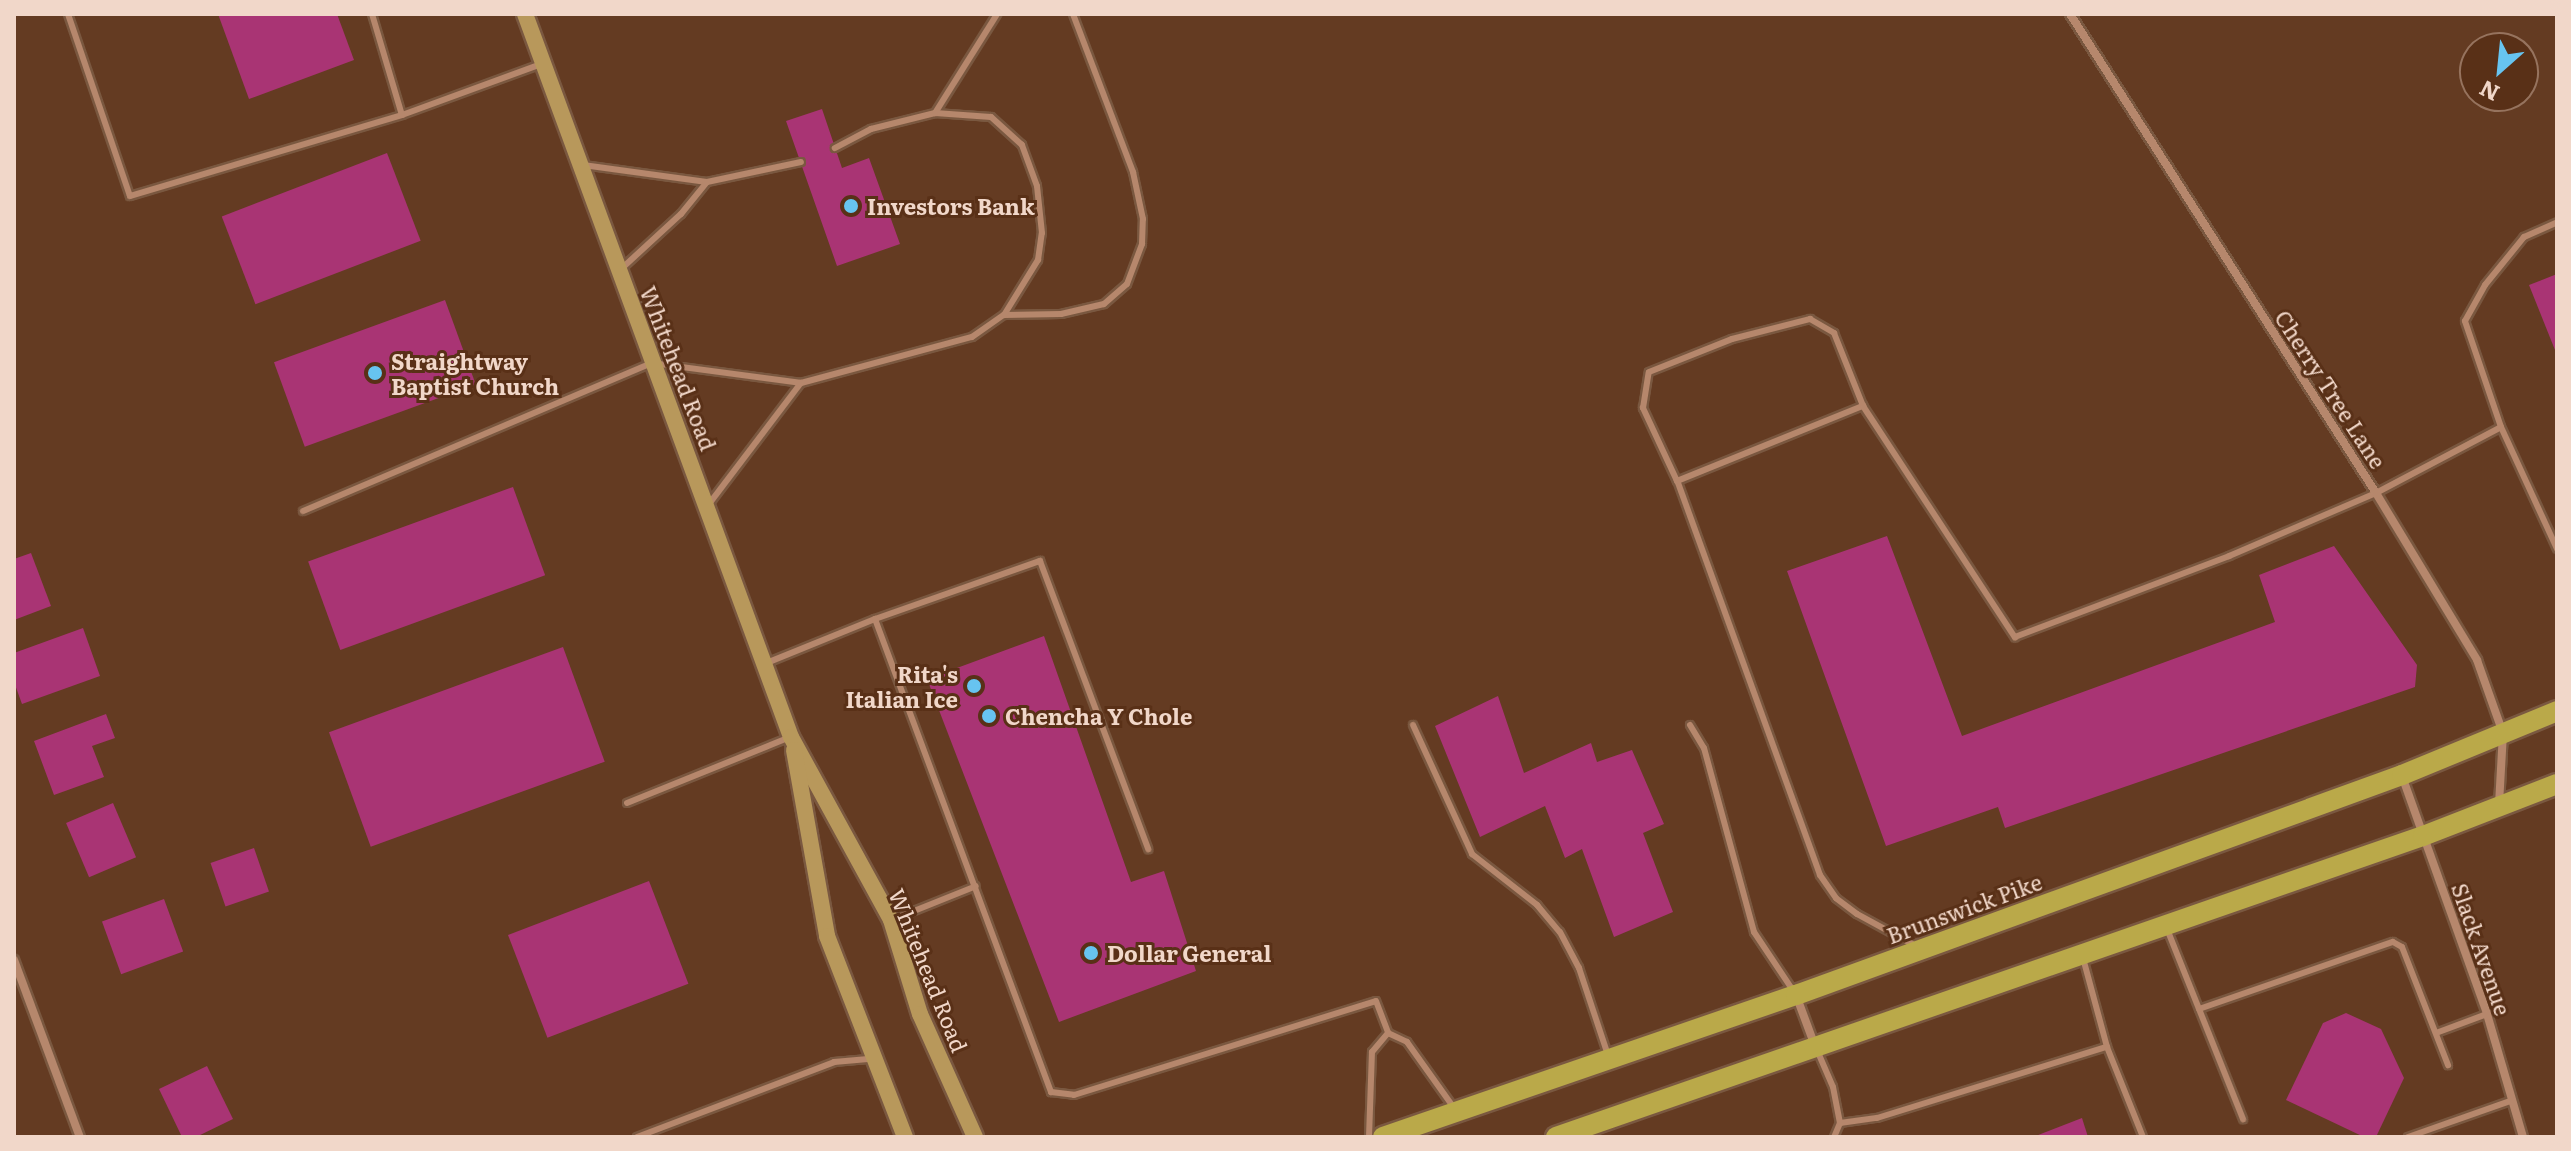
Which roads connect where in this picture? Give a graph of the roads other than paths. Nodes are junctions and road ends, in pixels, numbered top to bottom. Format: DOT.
graph roads {
  1 [pos="68,14"];
  2 [pos="372,14"];
  3 [pos="525,14"];
  4 [pos="997,14"];
  5 [pos="1073,14"];
  6 [pos="2070,14"];
  7 [pos="542,64"];
  8 [pos="935,113"];
  9 [pos="402,115"];
  10 [pos="835,148"];
  11 [pos="801,162"];
  12 [pos="580,164"];
  13 [pos="707,182"];
  14 [pos="2557,222"];
  15 [pos="618,271"];
  16 [pos="1004,315"];
  17 [pos="652,363"];
  18 [pos="801,383"];
  19 [pos="1863,406"];
  20 [pos="2501,427"];
  21 [pos="1677,481"];
  22 [pos="2376,493"];
  23 [pos="709,504"];
  24 [pos="303,511"];
  25 [pos="2557,549"];
  26 [pos="875,619"];
  27 [pos="763,664"];
  28 [pos="2557,711"];
  29 [pos="1413,725"];
  30 [pos="1690,725"];
  31 [pos="2503,733"];
  32 [pos="791,737"];
  33 [pos="2402,775"];
  34 [pos="2557,784"];
  35 [pos="627,803"];
  36 [pos="2499,806"];
  37 [pos="2423,836"];
  38 [pos="1148,849"];
  39 [pos="976,886"];
  40 [pos="891,920"];
  41 [pos="2165,925"];
  42 [pos="1920,949"];
  43 [pos="2082,954"];
  44 [pos="14,960"];
  45 [pos="1796,995"];
  46 [pos="2199,1009"];
  47 [pos="2487,1014"];
  48 [pos="1388,1033"];
  49 [pos="2436,1033"];
  50 [pos="1815,1047"];
  51 [pos="2107,1047"];
  52 [pos="876,1059"];
  53 [pos="1609,1059"];
  54 [pos="2448,1065"];
  55 [pos="2510,1101"];
  56 [pos="1456,1111"];
  57 [pos="2243,1119"];
  58 [pos="1840,1123"];
  59 [pos="80,1137"];
  60 [pos="637,1137"];
  61 [pos="905,1137"];
  62 [pos="975,1137"];
  63 [pos="1369,1137"];
  64 [pos="1383,1137"];
  65 [pos="1556,1137"];
  66 [pos="1834,1137"];
  67 [pos="2143,1137"];
  68 [pos="2408,1137"];
  69 [pos="2523,1137"];
  1 -- 9 [label="lane"];
  2 -- 9 [label="lane"];
  3 -- 7 [label="main road, Whitehead Road"];
  4 -- 8 [label="lane"];
  5 -- 16 [label="lane"];
  6 -- 22 [label="street, Cherry Tree Lane"];
  7 -- 9 [label="lane"];
  7 -- 12 [label="main road, Whitehead Road"];
  8 -- 10 [label="lane"];
  8 -- 16 [label="lane"];
  11 -- 13 [label="lane"];
  12 -- 13 [label="lane"];
  12 -- 15 [label="main road, Whitehead Road"];
  13 -- 15 [label="lane"];
  14 -- 20 [label="lane"];
  15 -- 17 [label="main road, Whitehead Road"];
  16 -- 18 [label="lane"];
  17 -- 18 [label="lane"];
  17 -- 23 [label="main road, Whitehead Road"];
  17 -- 24 [label="lane"];
  18 -- 23 [label="lane"];
  19 -- 21 [label="lane"];
  19 -- 21 [label="lane"];
  19 -- 22 [label="lane"];
  20 -- 22 [label="lane"];
  20 -- 25 [label="lane"];
  21 -- 42 [label="lane"];
  22 -- 31 [label="street, Cherry Tree Lane"];
  23 -- 27 [label="main road, Whitehead Road"];
  26 -- 27 [label="lane"];
  26 -- 38 [label="lane"];
  26 -- 39 [label="lane"];
  27 -- 32 [label="main road, Whitehead Road"];
  28 -- 31 [label="main road, Brunswick Pike"];
  29 -- 53 [label="lane"];
  30 -- 45 [label="lane"];
  31 -- 33 [label="main road, Brunswick Pike"];
  31 -- 36 [label="street, Cherry Tree Lane"];
  32 -- 35 [label="lane"];
  32 -- 40 [label="main road, Whitehead Road"];
  32 -- 52 [label="main road, Whitehead Road"];
  33 -- 37 [label="street, Slack Avenue"];
  33 -- 42 [label="main road, Brunswick Pike"];
  34 -- 36 [label="main road"];
  36 -- 37 [label="main road"];
  37 -- 41 [label="main road"];
  37 -- 47 [label="street, Slack Avenue"];
  39 -- 40 [label="lane"];
  39 -- 48 [label="lane"];
  40 -- 62 [label="main road, Whitehead Road"];
  41 -- 43 [label="main road"];
  41 -- 46 [label="lane"];
  42 -- 45 [label="main road, Brunswick Pike"];
  43 -- 50 [label="main road"];
  43 -- 51 [label="lane"];
  44 -- 59 [label="street"];
  45 -- 50 [label="street"];
  45 -- 53 [label="main road, Brunswick Pike"];
  46 -- 49 [label="lane"];
  46 -- 57 [label="lane"];
  47 -- 49 [label="lane"];
  47 -- 55 [label="street, Slack Avenue"];
  48 -- 56 [label="lane"];
  48 -- 63 [label="lane"];
  49 -- 54 [label="lane"];
  50 -- 58 [label="lane"];
  50 -- 65 [label="main road"];
  51 -- 58 [label="lane"];
  51 -- 67 [label="lane"];
  52 -- 60 [label="lane"];
  52 -- 61 [label="main road, Whitehead Road"];
  53 -- 56 [label="main road, Brunswick Pike"];
  55 -- 68 [label="lane"];
  55 -- 69 [label="street, Slack Avenue"];
  56 -- 64 [label="main road, Brunswick Pike"];
  58 -- 66 [label="lane"];
}
